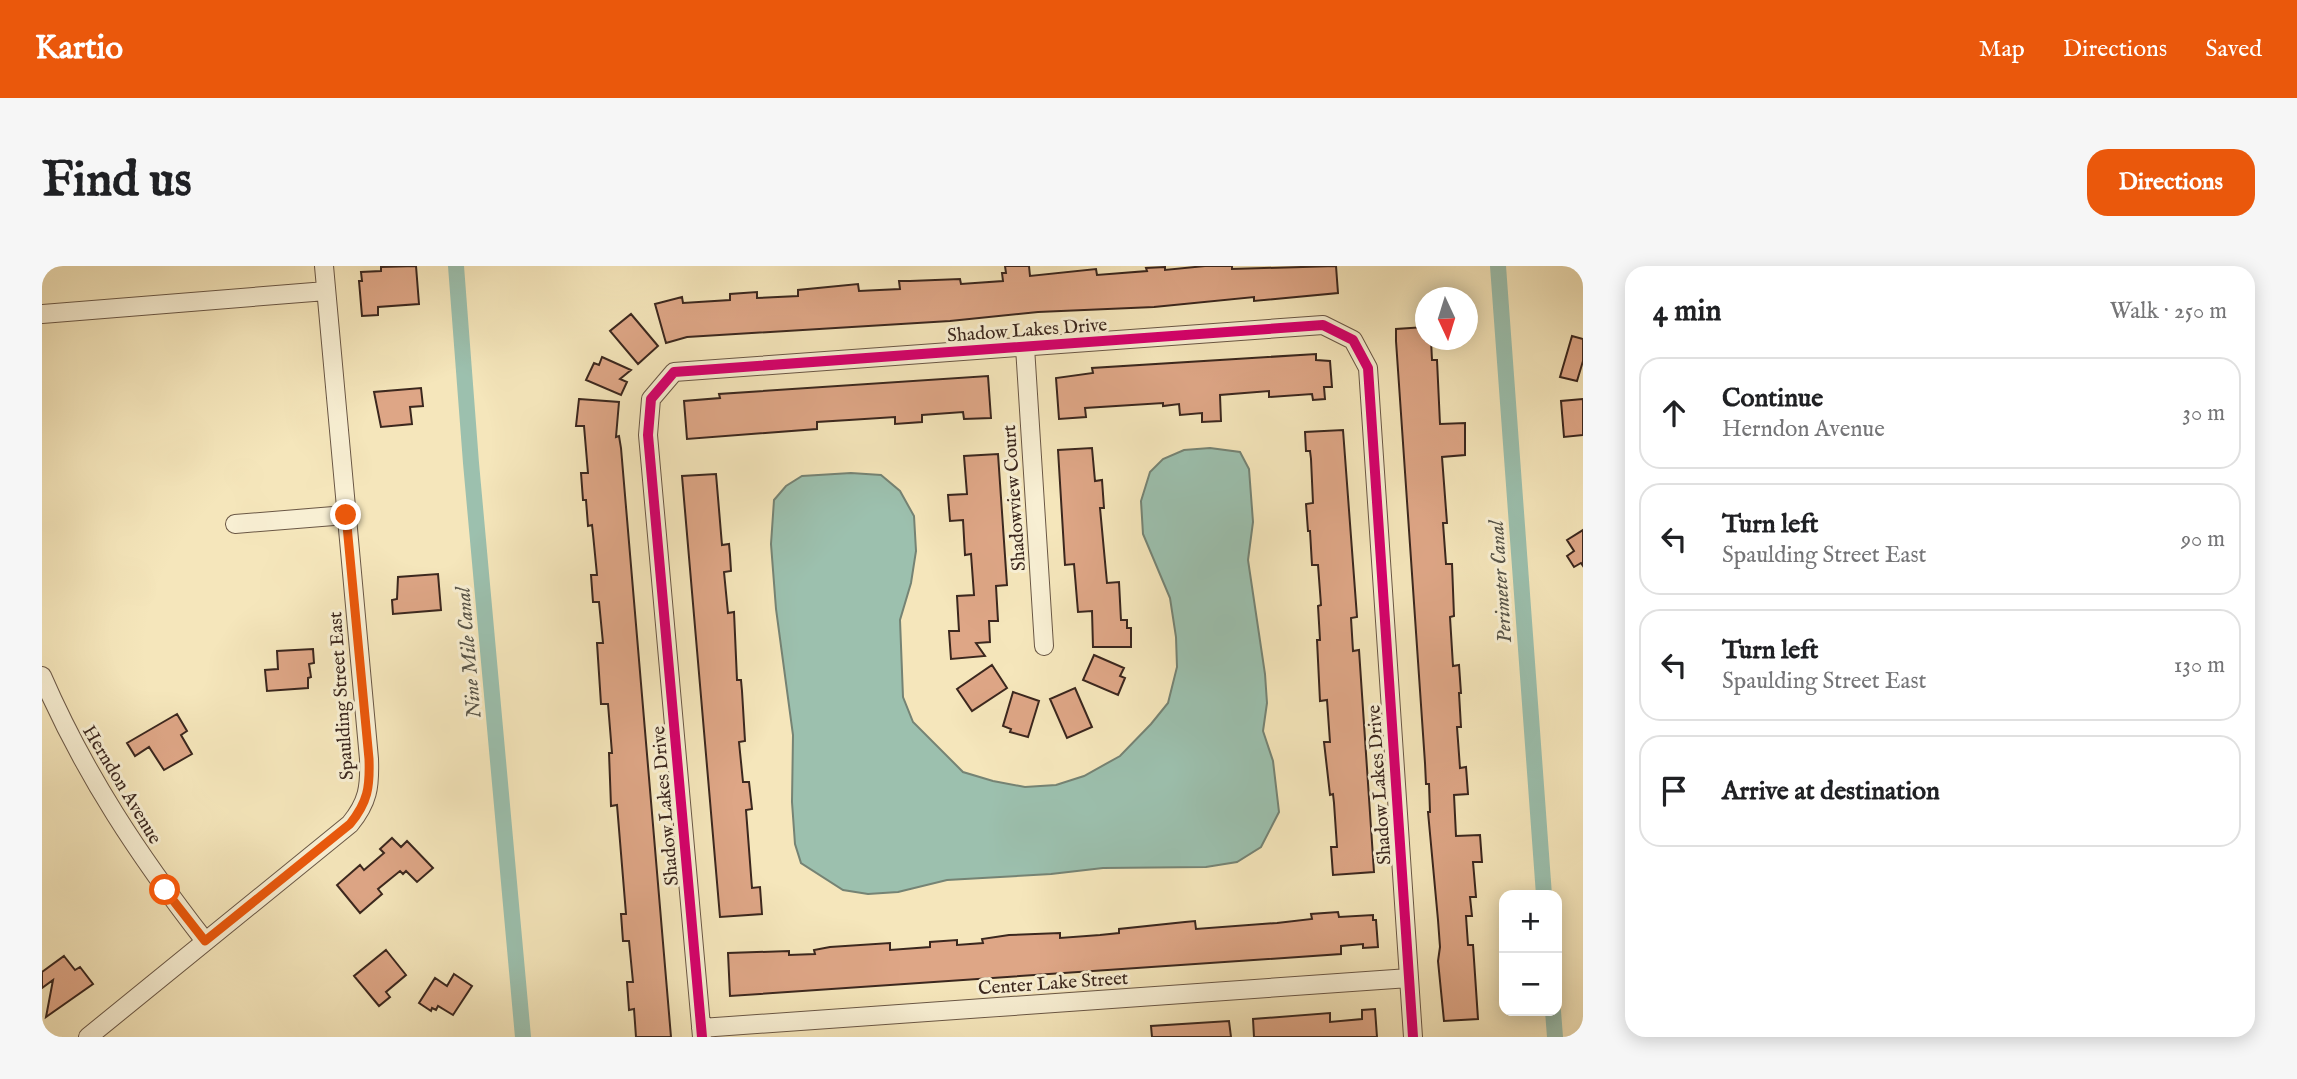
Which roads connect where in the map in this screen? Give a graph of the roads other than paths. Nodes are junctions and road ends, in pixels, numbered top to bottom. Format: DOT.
graph roads {
  1 [pos="324,266"];
  2 [pos="326,291"];
  3 [pos="42,314"];
  4 [pos="1025,347"];
  5 [pos="346,515"];
  6 [pos="235,524"];
  7 [pos="1044,646"];
  8 [pos="42,677"];
  9 [pos="205,941"];
  10 [pos="1409,978"];
  11 [pos="701,1033"];
  12 [pos="88,1037"];
  13 [pos="1413,1037"];
  1 -- 2 [label="street, Spaulding Street East"];
  2 -- 3 [label="street"];
  2 -- 5 [label="street, Spaulding Street East"];
  4 -- 7 [label="street, Shadowview Court"];
  4 -- 10 [label="street, Shadow Lakes Drive"];
  4 -- 11 [label="street, Shadow Lakes Drive"];
  5 -- 6 [label="street"];
  5 -- 9 [label="street, Spaulding Street East"];
  8 -- 9 [label="street, Herndon Avenue"];
  9 -- 12 [label="street, Spaulding Street East"];
  10 -- 11 [label="street, Center Lake Street"];
  10 -- 13 [label="street, Shadow Lakes Drive"];
}
